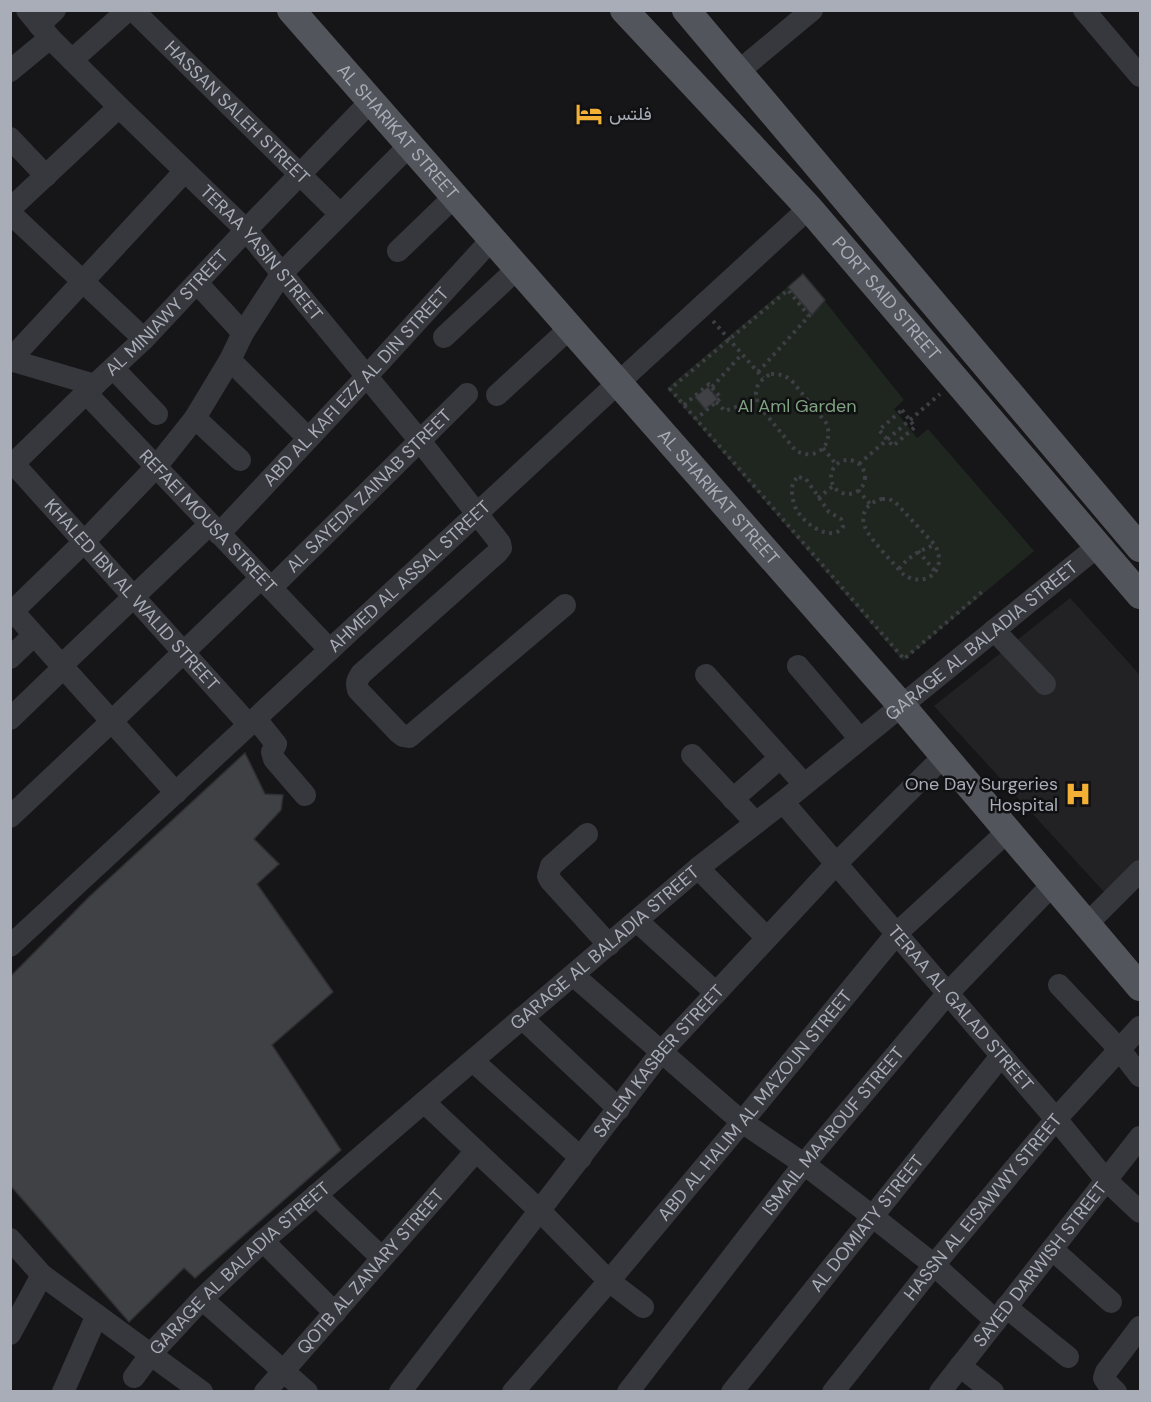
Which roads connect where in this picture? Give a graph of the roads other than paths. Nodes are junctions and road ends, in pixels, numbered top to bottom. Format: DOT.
graph roads {
  1 [pos="128,10"];
  2 [pos="133,10"];
  3 [pos="291,10"];
  4 [pos="624,10"];
  5 [pos="812,10"];
  6 [pos="1090,12"];
  7 [pos="697,14"];
  8 [pos="43,21"];
  9 [pos="72,60"];
  10 [pos="10,71"];
  11 [pos="739,71"];
  12 [pos="1139,72"];
  13 [pos="371,101"];
  14 [pos="119,107"];
  15 [pos="10,138"];
  16 [pos="410,145"];
  17 [pos="184,171"];
  18 [pos="300,174"];
  19 [pos="46,176"];
  20 [pos="454,196"];
  21 [pos="809,208"];
  22 [pos="10,211"];
  23 [pos="340,214"];
  24 [pos="246,230"];
  25 [pos="492,239"];
  26 [pos="398,251"];
  27 [pos="518,268"];
  28 [pos="282,273"];
  29 [pos="83,282"];
  30 [pos="196,283"];
  31 [pos="570,328"];
  32 [pos="243,333"];
  33 [pos="444,337"];
  34 [pos="144,339"];
  35 [pos="11,360"];
  36 [pos="230,360"];
  37 [pos="114,369"];
  38 [pos="367,376"];
  39 [pos="618,383"];
  40 [pos="91,389"];
  41 [pos="467,394"];
  42 [pos="497,395"];
  43 [pos="157,414"];
  44 [pos="195,418"];
  45 [pos="308,438"];
  46 [pos="420,441"];
  47 [pos="240,460"];
  48 [pos="12,466"];
  49 [pos="156,467"];
  50 [pos="477,514"];
  51 [pos="215,529"];
  52 [pos="84,542"];
  53 [pos="1098,546"];
  54 [pos="1140,549"];
  55 [pos="266,583"];
  56 [pos="1140,595"];
  57 [pos="133,597"];
  58 [pos="565,605"];
  59 [pos="12,609"];
  60 [pos="994,630"];
  61 [pos="34,634"];
  62 [pos="330,650"];
  63 [pos="183,653"];
  64 [pos="10,658"];
  65 [pos="63,666"];
  66 [pos="798,666"];
  67 [pos="706,675"];
  68 [pos="1045,684"];
  69 [pos="901,705"];
  70 [pos="10,719"];
  71 [pos="112,721"];
  72 [pos="252,722"];
  73 [pos="860,739"];
  74 [pos="692,755"];
  75 [pos="944,756"];
  76 [pos="780,758"];
  77 [pos="804,784"];
  78 [pos="176,793"];
  79 [pos="305,795"];
  80 [pos="733,799"];
  81 [pos="783,802"];
  82 [pos="10,817"];
  83 [pos="756,823"];
  84 [pos="1008,831"];
  85 [pos="587,834"];
  86 [pos="836,864"];
  87 [pos="698,868"];
  88 [pos="1140,872"];
  89 [pos="1053,884"];
  90 [pos="637,921"];
  91 [pos="1087,924"];
  92 [pos="897,933"];
  93 [pos="767,938"];
  94 [pos="609,945"];
  95 [pos="10,946"];
  96 [pos="573,975"];
  97 [pos="1059,985"];
  98 [pos="1140,987"];
  99 [pos="716,993"];
  100 [pos="948,993"];
  101 [pos="522,1018"];
  102 [pos="1140,1028"];
  103 [pos="1120,1050"];
  104 [pos="662,1052"];
  105 [pos="1001,1056"];
  106 [pos="473,1061"];
  107 [pos="1140,1076"];
  108 [pos="424,1102"];
  109 [pos="619,1109"];
  110 [pos="1056,1119"];
  111 [pos="742,1122"];
  112 [pos="1140,1137"];
  113 [pos="476,1151"];
  114 [pos="581,1158"];
  115 [pos="804,1164"];
  116 [pos="1106,1180"];
  117 [pos="316,1195"];
  118 [pos="539,1210"];
  119 [pos="1140,1212"];
  120 [pos="872,1216"];
  121 [pos="10,1239"];
  122 [pos="262,1241"];
  123 [pos="1052,1249"];
  124 [pos="382,1258"];
  125 [pos="934,1265"];
  126 [pos="42,1275"];
  127 [pos="609,1281"];
  128 [pos="202,1299"];
  129 [pos="1111,1302"];
  130 [pos="643,1307"];
  131 [pos="334,1313"];
  132 [pos="1001,1314"];
  133 [pos="97,1315"];
  134 [pos="1140,1327"];
  135 [pos="10,1334"];
  136 [pos="151,1354"];
  137 [pos="1068,1358"];
  138 [pos="960,1366"];
  139 [pos="284,1370"];
  140 [pos="134,1377"];
  141 [pos="63,1392"];
  142 [pos="202,1392"];
  143 [pos="266,1392"];
  144 [pos="307,1392"];
  145 [pos="400,1392"];
  146 [pos="513,1392"];
  147 [pos="628,1392"];
  148 [pos="732,1392"];
  149 [pos="832,1392"];
  150 [pos="940,1392"];
  151 [pos="993,1392"];
  152 [pos="1116,1392"];
  1 -- 9 [label="street"];
  2 -- 18 [label="street, HASSAN SALEH STREET"];
  3 -- 13 [label="main road, AL SHARIKAT STREET"];
  4 -- 21 [label="main road, PORT SAID STREET"];
  5 -- 11 [label="street"];
  6 -- 12 [label="street"];
  7 -- 11 [label="main road, PORT SAID STREET"];
  8 -- 9 [label="street, TERAA YASIN STREET"];
  8 -- 10 [label="street"];
  9 -- 14 [label="street, TERAA YASIN STREET"];
  11 -- 54 [label="main road, PORT SAID STREET"];
  13 -- 16 [label="main road, AL SHARIKAT STREET"];
  13 -- 18 [label="street, AL MINIAWY STREET"];
  14 -- 17 [label="street, TERAA YASIN STREET"];
  14 -- 19 [label="street"];
  15 -- 19 [label="street"];
  16 -- 20 [label="main road, AL SHARIKAT STREET"];
  16 -- 23 [label="street"];
  17 -- 24 [label="street, TERAA YASIN STREET"];
  17 -- 29 [label="street"];
  18 -- 23 [label="street, HASSAN SALEH STREET"];
  18 -- 24 [label="street, AL MINIAWY STREET"];
  19 -- 22 [label="street"];
  20 -- 25 [label="main road, AL SHARIKAT STREET"];
  20 -- 26 [label="street"];
  21 -- 39 [label="street, AHMED AL ASSAL STREET"];
  21 -- 53 [label="main road, PORT SAID STREET"];
  22 -- 29 [label="street"];
  23 -- 28 [label="street"];
  24 -- 28 [label="street, TERAA YASIN STREET"];
  24 -- 30 [label="street, AL MINIAWY STREET"];
  25 -- 27 [label="main road, AL SHARIKAT STREET"];
  25 -- 38 [label="street, ABD AL KAFI EZZ AL DIN STREET"];
  27 -- 31 [label="main road, AL SHARIKAT STREET"];
  27 -- 33 [label="street"];
  28 -- 32 [label="street"];
  28 -- 38 [label="street, TERAA YASIN STREET"];
  29 -- 34 [label="street"];
  29 -- 35 [label="street"];
  30 -- 32 [label="street"];
  30 -- 34 [label="street, AL MINIAWY STREET"];
  31 -- 39 [label="main road, AL SHARIKAT STREET"];
  31 -- 42 [label="street"];
  32 -- 36 [label="street"];
  34 -- 37 [label="street, AL MINIAWY STREET"];
  35 -- 40 [label="street"];
  36 -- 44 [label="street"];
  36 -- 45 [label="street"];
  37 -- 40 [label="street, AL MINIAWY STREET"];
  37 -- 43 [label="street"];
  38 -- 45 [label="street, ABD AL KAFI EZZ AL DIN STREET"];
  38 -- 46 [label="street, TERAA YASIN STREET"];
  39 -- 50 [label="street, AHMED AL ASSAL STREET"];
  39 -- 69 [label="main road, AL SHARIKAT STREET"];
  40 -- 48 [label="street, AL MINIAWY STREET"];
  40 -- 49 [label="street, REFAEI MOUSA STREET"];
  41 -- 46 [label="street, AL SAYEDA ZAINAB STREET"];
  44 -- 47 [label="street"];
  44 -- 49 [label="street"];
  45 -- 51 [label="street, ABD AL KAFI EZZ AL DIN STREET"];
  46 -- 50 [label="street, TERAA YASIN STREET"];
  46 -- 55 [label="street, AL SAYEDA ZAINAB STREET"];
  48 -- 52 [label="street, KHALED IBN AL WALID STREET"];
  49 -- 51 [label="street, REFAEI MOUSA STREET"];
  49 -- 52 [label="street"];
  50 -- 58 [label="street, TERAA YASIN STREET"];
  50 -- 62 [label="street, AHMED AL ASSAL STREET"];
  51 -- 55 [label="street, REFAEI MOUSA STREET"];
  51 -- 57 [label="street, ABD AL KAFI EZZ AL DIN STREET"];
  52 -- 57 [label="street, KHALED IBN AL WALID STREET"];
  52 -- 59 [label="street"];
  53 -- 56 [label="main road, PORT SAID STREET"];
  53 -- 60 [label="street, GARAGE AL BALADIA STREET"];
  55 -- 62 [label="street, REFAEI MOUSA STREET"];
  55 -- 63 [label="street, AL SAYEDA ZAINAB STREET"];
  57 -- 63 [label="street, KHALED IBN AL WALID STREET"];
  57 -- 65 [label="street, ABD AL KAFI EZZ AL DIN STREET"];
  59 -- 61 [label="street"];
  60 -- 68 [label="street"];
  60 -- 69 [label="street, GARAGE AL BALADIA STREET"];
  61 -- 64 [label="street"];
  61 -- 65 [label="street"];
  62 -- 72 [label="street, AHMED AL ASSAL STREET"];
  63 -- 71 [label="street, AL SAYEDA ZAINAB STREET"];
  63 -- 72 [label="street, KHALED IBN AL WALID STREET"];
  65 -- 70 [label="street, ABD AL KAFI EZZ AL DIN STREET"];
  65 -- 71 [label="street"];
  66 -- 73 [label="street"];
  67 -- 76 [label="street"];
  69 -- 73 [label="street, GARAGE AL BALADIA STREET"];
  69 -- 75 [label="main road, AL SHARIKAT STREET"];
  71 -- 78 [label="street"];
  71 -- 82 [label="street, AL SAYEDA ZAINAB STREET"];
  72 -- 78 [label="street, AHMED AL ASSAL STREET"];
  72 -- 79 [label="street, KHALED IBN AL WALID STREET"];
  73 -- 77 [label="street, GARAGE AL BALADIA STREET"];
  74 -- 80 [label="street"];
  75 -- 84 [label="main road, AL SHARIKAT STREET"];
  75 -- 86 [label="street, SALEM KASBER STREET"];
  76 -- 77 [label="street"];
  76 -- 80 [label="street"];
  77 -- 81 [label="street, GARAGE AL BALADIA STREET"];
  78 -- 95 [label="street, AHMED AL ASSAL STREET"];
  80 -- 83 [label="street"];
  81 -- 83 [label="street, GARAGE AL BALADIA STREET"];
  81 -- 86 [label="street, TERAA AL GALAD STREET"];
  83 -- 87 [label="street, GARAGE AL BALADIA STREET"];
  84 -- 89 [label="main road, AL SHARIKAT STREET"];
  84 -- 92 [label="street, ABD AL HALIM AL MA'ZOUN STREET"];
  85 -- 94 [label="street"];
  86 -- 92 [label="street, TERAA AL GALAD STREET"];
  86 -- 93 [label="street, SALEM KASBER STREET"];
  87 -- 90 [label="street, GARAGE AL BALADIA STREET"];
  87 -- 93 [label="street"];
  88 -- 91 [label="street"];
  89 -- 91 [label="main road, AL SHARIKAT STREET"];
  89 -- 100 [label="street, ISMAIL MAAROUF STREET"];
  90 -- 94 [label="street, GARAGE AL BALADIA STREET"];
  90 -- 99 [label="street"];
  91 -- 98 [label="main road, AL SHARIKAT STREET"];
  92 -- 100 [label="street, TERAA AL GALAD STREET"];
  92 -- 111 [label="street, ABD AL HALIM AL MA'ZOUN STREET"];
  93 -- 99 [label="street, SALEM KASBER STREET"];
  94 -- 96 [label="street, GARAGE AL BALADIA STREET"];
  96 -- 101 [label="street, GARAGE AL BALADIA STREET"];
  96 -- 104 [label="street"];
  97 -- 103 [label="street"];
  99 -- 104 [label="street, SALEM KASBER STREET"];
  100 -- 105 [label="street, TERAA AL GALAD STREET"];
  100 -- 115 [label="street, ISMAIL MAAROUF STREET"];
  101 -- 106 [label="street, GARAGE AL BALADIA STREET"];
  101 -- 109 [label="street"];
  102 -- 103 [label="street, HASSN AL EISAWWY STREET"];
  103 -- 107 [label="street"];
  103 -- 110 [label="street, HASSN AL EISAWWY STREET"];
  104 -- 109 [label="street, SALEM KASBER STREET"];
  104 -- 111 [label="street"];
  105 -- 110 [label="street, TERAA AL GALAD STREET"];
  105 -- 120 [label="street, AL DOMIATY STREET"];
  106 -- 108 [label="street, GARAGE AL BALADIA STREET"];
  106 -- 114 [label="street"];
  108 -- 113 [label="street"];
  108 -- 117 [label="street, GARAGE AL BALADIA STREET"];
  109 -- 114 [label="street, SALEM KASBER STREET"];
  110 -- 116 [label="street, TERAA AL GALAD STREET"];
  110 -- 125 [label="street, HASSN AL EISAWWY STREET"];
  111 -- 115 [label="street"];
  111 -- 127 [label="street, ABD AL HALIM AL MA'ZOUN STREET"];
  112 -- 116 [label="street, SAYED DARWISH STREET"];
  113 -- 118 [label="street"];
  113 -- 124 [label="street, QOTB AL ZANARY STREET"];
  114 -- 118 [label="street, SALEM KASBER STREET"];
  115 -- 120 [label="street"];
  115 -- 147 [label="street, ISMAIL MAAROUF STREET"];
  116 -- 119 [label="street, TERAA AL GALAD STREET"];
  116 -- 123 [label="street, SAYED DARWISH STREET"];
  117 -- 122 [label="street, GARAGE AL BALADIA STREET"];
  117 -- 124 [label="street"];
  118 -- 127 [label="street"];
  118 -- 145 [label="street, SALEM KASBER STREET"];
  120 -- 125 [label="street"];
  120 -- 148 [label="street, AL DOMIATY STREET"];
  121 -- 126 [label="street"];
  122 -- 128 [label="street, GARAGE AL BALADIA STREET"];
  122 -- 131 [label="street"];
  123 -- 129 [label="street"];
  123 -- 132 [label="street, SAYED DARWISH STREET"];
  124 -- 131 [label="street, QOTB AL ZANARY STREET"];
  125 -- 132 [label="street"];
  125 -- 149 [label="street, HASSN AL EISAWWY STREET"];
  126 -- 133 [label="street"];
  126 -- 135 [label="street"];
  127 -- 130 [label="street"];
  127 -- 146 [label="street, ABD AL HALIM AL MA'ZOUN STREET"];
  128 -- 136 [label="street, GARAGE AL BALADIA STREET"];
  128 -- 139 [label="street"];
  131 -- 139 [label="street, QOTB AL ZANARY STREET"];
  132 -- 137 [label="street"];
  132 -- 138 [label="street, SAYED DARWISH STREET"];
  133 -- 136 [label="street"];
  133 -- 141 [label="street"];
  134 -- 152 [label="street"];
  136 -- 140 [label="street, GARAGE AL BALADIA STREET"];
  136 -- 142 [label="street"];
  138 -- 150 [label="street, SAYED DARWISH STREET"];
  138 -- 151 [label="street"];
  139 -- 143 [label="street, QOTB AL ZANARY STREET"];
  139 -- 144 [label="street"];
}
